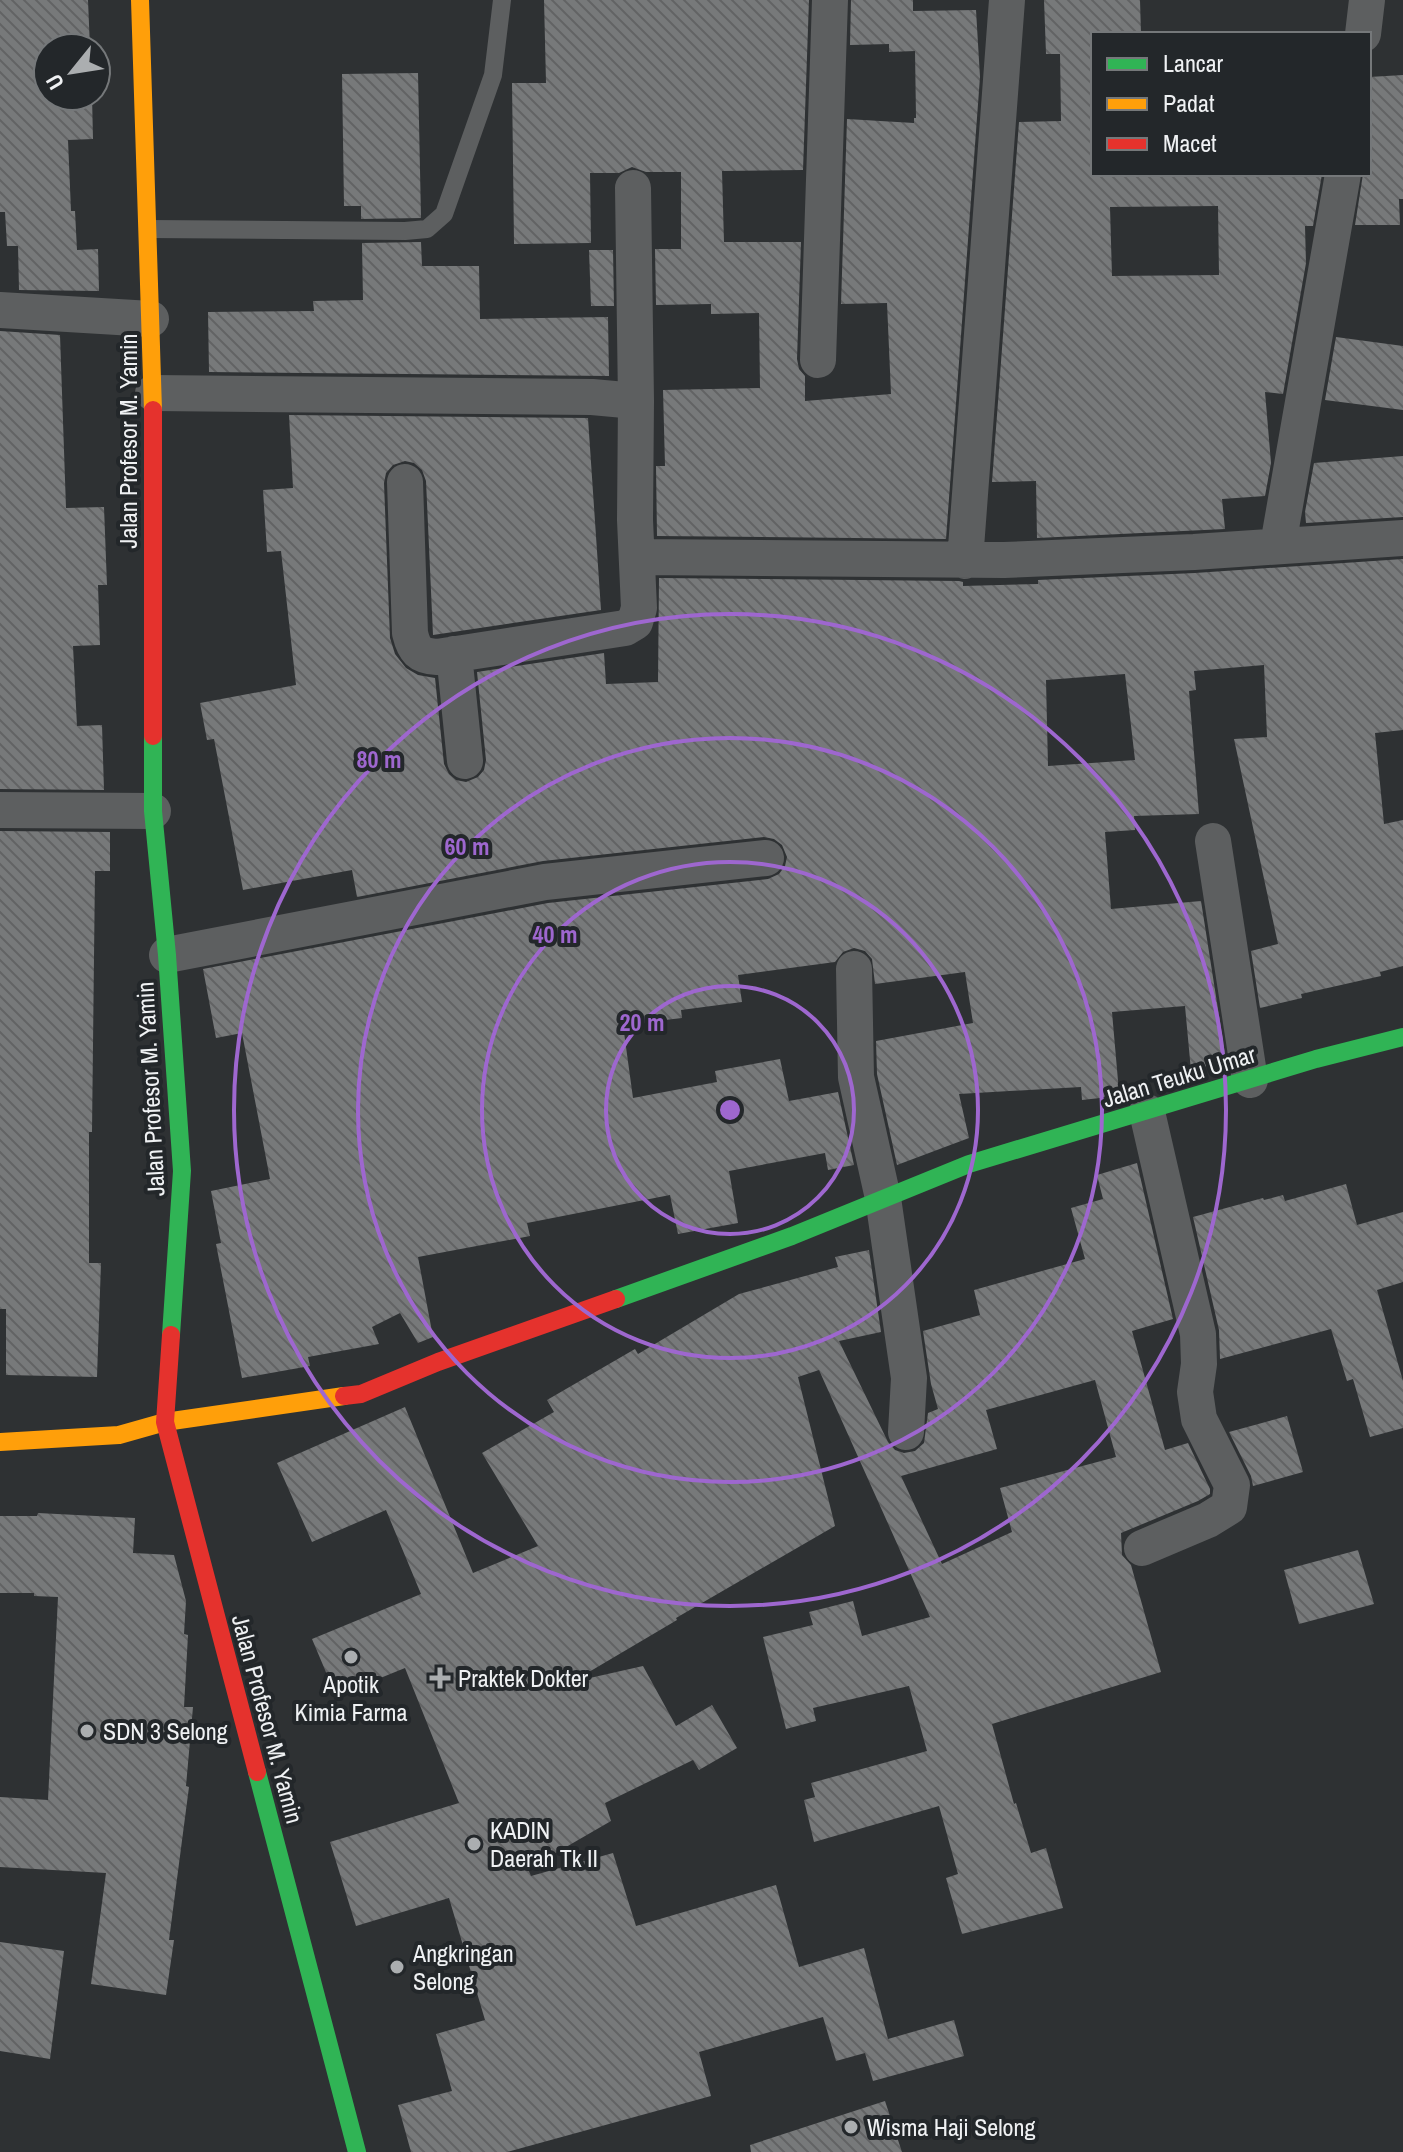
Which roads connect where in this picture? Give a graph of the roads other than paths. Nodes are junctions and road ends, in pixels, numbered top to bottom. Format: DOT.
graph roads {
  1 [pos="140,0"];
  2 [pos="502,0"];
  3 [pos="830,0"];
  4 [pos="1007,0"];
  5 [pos="1367,0"];
  6 [pos="1363,32"];
  7 [pos="1343,176"];
  8 [pos="633,188"];
  9 [pos="148,229"];
  10 [pos="0,310"];
  11 [pos="151,319"];
  12 [pos="818,360"];
  13 [pos="153,393"];
  14 [pos="636,401"];
  15 [pos="405,482"];
  16 [pos="1403,538"];
  17 [pos="1278,545"];
  18 [pos="637,557"];
  19 [pos="965,561"];
  20 [pos="454,654"];
  21 [pos="465,761"];
  22 [pos="0,810"];
  23 [pos="153,811"];
  24 [pos="1213,841"];
  25 [pos="766,858"];
  26 [pos="167,955"];
  27 [pos="854,969"];
  28 [pos="1403,1037"];
  29 [pos="1250,1080"];
  30 [pos="1147,1112"];
  31 [pos="883,1198"];
  32 [pos="165,1422"];
  33 [pos="906,1432"];
  34 [pos="0,1442"];
  35 [pos="1142,1548"];
  36 [pos="357,2152"];
  1 -- 9 [label="main road, Jalan Profesor M. Yamin"];
  2 -- 9 [label="lane"];
  3 -- 12 [label="street"];
  4 -- 19 [label="street"];
  5 -- 6 [label="street"];
  7 -- 17 [label="street"];
  8 -- 14 [label="street"];
  9 -- 11 [label="main road, Jalan Profesor M. Yamin"];
  10 -- 11 [label="street"];
  11 -- 13 [label="main road, Jalan Profesor M. Yamin"];
  13 -- 14 [label="street"];
  13 -- 23 [label="main road, Jalan Profesor M. Yamin"];
  14 -- 18 [label="street"];
  15 -- 20 [label="street"];
  16 -- 17 [label="street"];
  17 -- 19 [label="street"];
  18 -- 19 [label="street"];
  18 -- 20 [label="street"];
  20 -- 21 [label="street"];
  22 -- 23 [label="street"];
  23 -- 26 [label="main road, Jalan Profesor M. Yamin"];
  24 -- 29 [label="street"];
  25 -- 26 [label="street"];
  26 -- 32 [label="main road, Jalan Profesor M. Yamin"];
  27 -- 31 [label="street"];
  28 -- 29 [label="main road, Jalan Teuku Umar"];
  29 -- 30 [label="main road, Jalan Teuku Umar"];
  30 -- 31 [label="main road, Jalan Teuku Umar"];
  30 -- 35 [label="street"];
  31 -- 32 [label="main road, Jalan Teuku Umar"];
  31 -- 33 [label="street"];
  32 -- 34 [label="main road, Jalan Teuku Umar"];
  32 -- 36 [label="main road, Jalan Profesor M. Yamin"];
}
